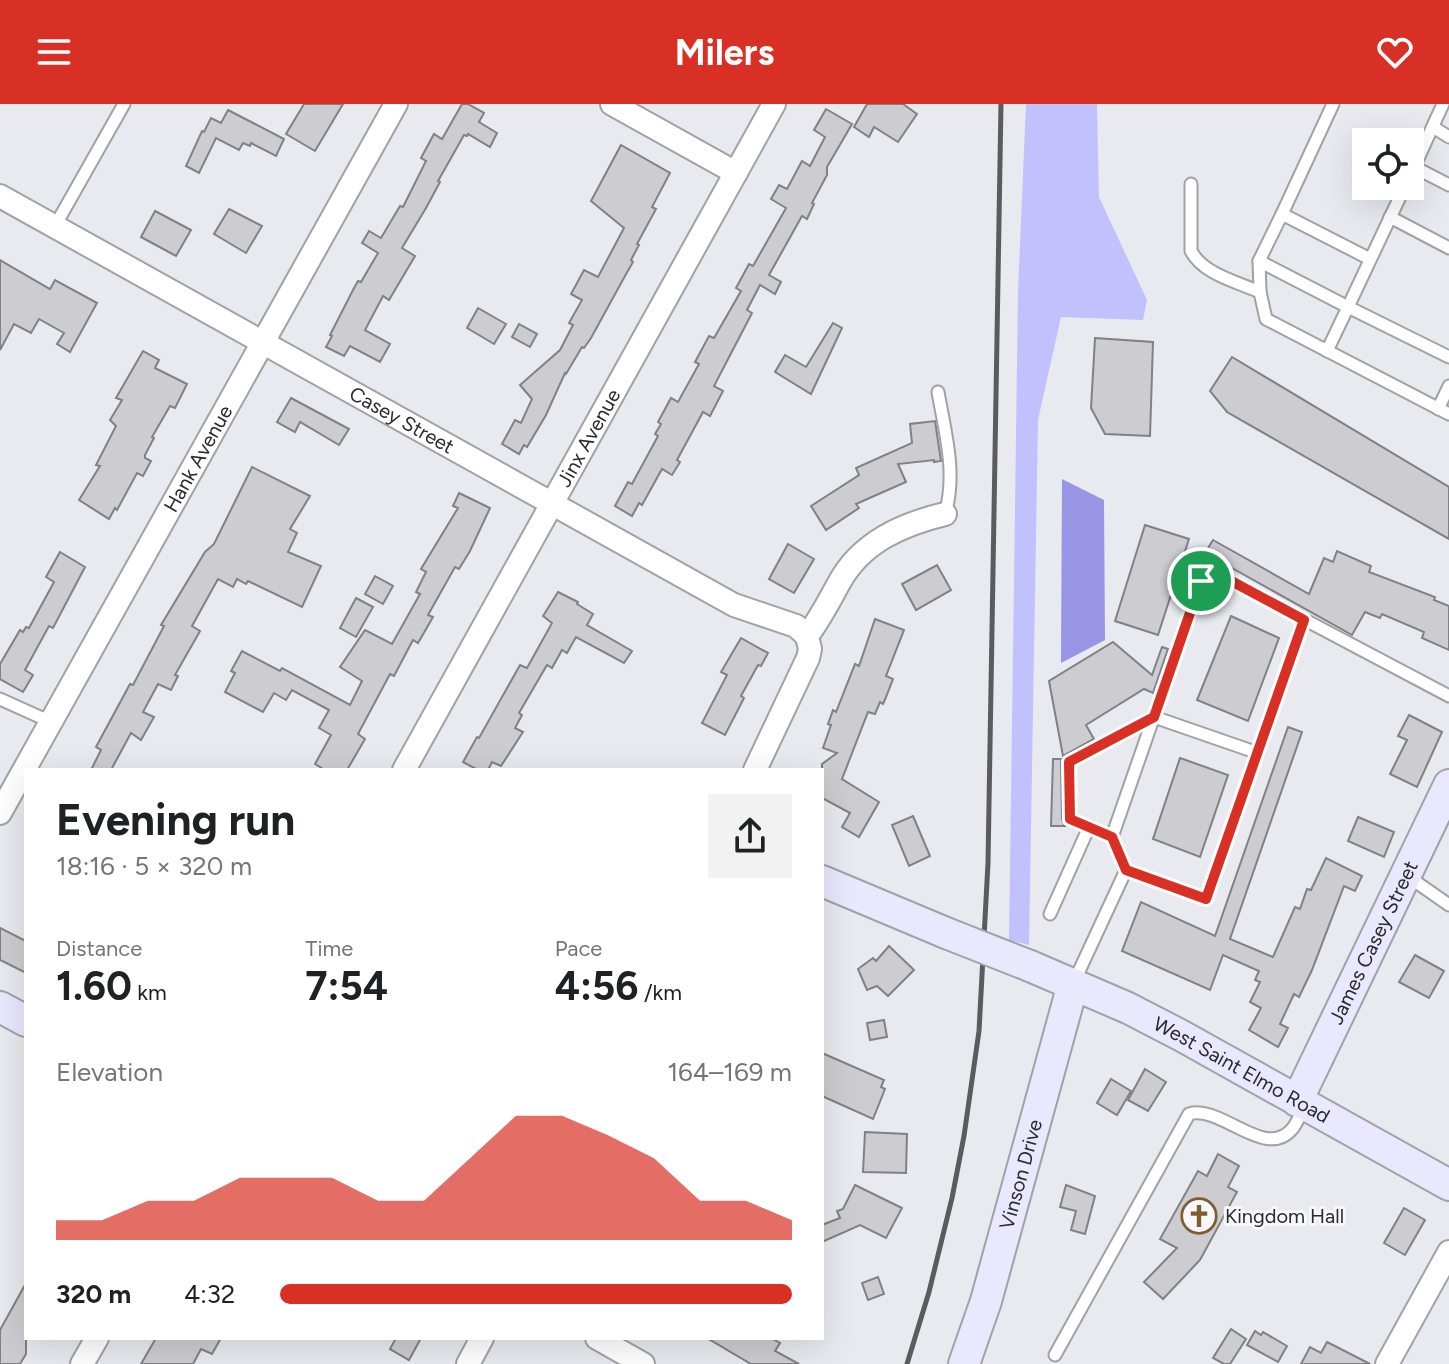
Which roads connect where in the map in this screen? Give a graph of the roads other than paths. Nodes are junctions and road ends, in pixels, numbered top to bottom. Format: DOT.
graph roads {
  1 [pos="124,104"];
  2 [pos="396,104"];
  3 [pos="612,104"];
  4 [pos="774,104"];
  5 [pos="1333,104"];
  6 [pos="1443,104"];
  7 [pos="1433,127"];
  8 [pos="1449,137"];
  9 [pos="1424,146"];
  10 [pos="736,173"];
  11 [pos="1424,176"];
  12 [pos="1191,184"];
  13 [pos="1449,185"];
  14 [pos="0,196"];
  15 [pos="1398,200"];
  16 [pos="1282,214"];
  17 [pos="1390,217"];
  18 [pos="55,226"];
  19 [pos="1449,248"];
  20 [pos="1370,259"];
  21 [pos="1259,261"];
  22 [pos="1260,292"];
  23 [pos="1348,307"];
  24 [pos="263,343"];
  25 [pos="1327,351"];
  26 [pos="1449,357"];
  27 [pos="1449,386"];
  28 [pos="938,392"];
  29 [pos="1443,412"];
  30 [pos="553,503"];
  31 [pos="945,514"];
  32 [pos="1304,620"];
  33 [pos="807,636"];
  34 [pos="1449,696"];
  35 [pos="0,699"];
  36 [pos="1154,717"];
  37 [pos="51,722"];
  38 [pos="1258,753"];
  39 [pos="25,768"];
  40 [pos="405,768"];
  41 [pos="756,768"];
  42 [pos="24,770"];
  43 [pos="1445,804"];
  44 [pos="0,813"];
  45 [pos="1089,827"];
  46 [pos="1112,837"];
  47 [pos="1126,870"];
  48 [pos="1406,875"];
  49 [pos="824,882"];
  50 [pos="1449,905"];
  51 [pos="1050,914"];
  52 [pos="1073,984"];
  53 [pos="0,1007"];
  54 [pos="24,1020"];
  55 [pos="1302,1103"];
  56 [pos="1449,1185"];
  57 [pos="1449,1252"];
  58 [pos="96,1340"];
  59 [pos="481,1340"];
  60 [pos="601,1340"];
  61 [pos="1055,1355"];
  62 [pos="82,1364"];
  63 [pos="468,1364"];
  64 [pos="643,1364"];
  65 [pos="964,1364"];
  66 [pos="1387,1364"];
  1 -- 18 [label="lane"];
  2 -- 24 [label="street, Hank Avenue"];
  3 -- 10 [label="street"];
  4 -- 10 [label="street, Jinx Avenue"];
  5 -- 16 [label="lane"];
  6 -- 7 [label="lane"];
  7 -- 8 [label="lane"];
  7 -- 9 [label="lane"];
  10 -- 30 [label="street, Jinx Avenue"];
  11 -- 13 [label="lane"];
  12 -- 22 [label="lane"];
  14 -- 18 [label="street, Casey Street"];
  15 -- 17 [label="lane"];
  16 -- 20 [label="lane"];
  16 -- 21 [label="lane"];
  17 -- 19 [label="lane"];
  17 -- 20 [label="lane"];
  18 -- 24 [label="street, Casey Street"];
  20 -- 23 [label="lane"];
  21 -- 22 [label="lane"];
  21 -- 23 [label="lane"];
  22 -- 25 [label="lane"];
  23 -- 25 [label="lane"];
  23 -- 26 [label="lane"];
  24 -- 30 [label="street, Casey Street"];
  24 -- 37 [label="street, Hank Avenue"];
  25 -- 29 [label="lane"];
  27 -- 29 [label="lane"];
  28 -- 31 [label="lane"];
  30 -- 33 [label="street, Casey Street"];
  30 -- 40 [label="street, Jinx Avenue"];
  31 -- 33 [label="street"];
  32 -- 34 [label="lane"];
  32 -- 36 [label="lane"];
  32 -- 38 [label="lane"];
  33 -- 41 [label="street"];
  35 -- 37 [label="lane"];
  36 -- 38 [label="lane"];
  36 -- 45 [label="lane"];
  36 -- 46 [label="lane"];
  37 -- 39 [label="street, Hank Avenue"];
  38 -- 47 [label="lane"];
  42 -- 44 [label="street, Hank Avenue"];
  43 -- 48 [label="street, James Casey Street"];
  45 -- 46 [label="lane"];
  45 -- 51 [label="lane"];
  46 -- 47 [label="lane"];
  47 -- 52 [label="lane"];
  48 -- 50 [label="lane"];
  48 -- 55 [label="street, James Casey Street"];
  49 -- 52 [label="street, West Saint Elmo Road, bridge"];
  52 -- 55 [label="street, West Saint Elmo Road"];
  52 -- 65 [label="street, Vinson Drive"];
  53 -- 54 [label="street"];
  55 -- 56 [label="street, West Saint Elmo Road"];
  55 -- 61 [label="lane"];
  57 -- 66 [label="street"];
  58 -- 62 [label="street"];
  59 -- 63 [label="street"];
  60 -- 64 [label="street"];
}
